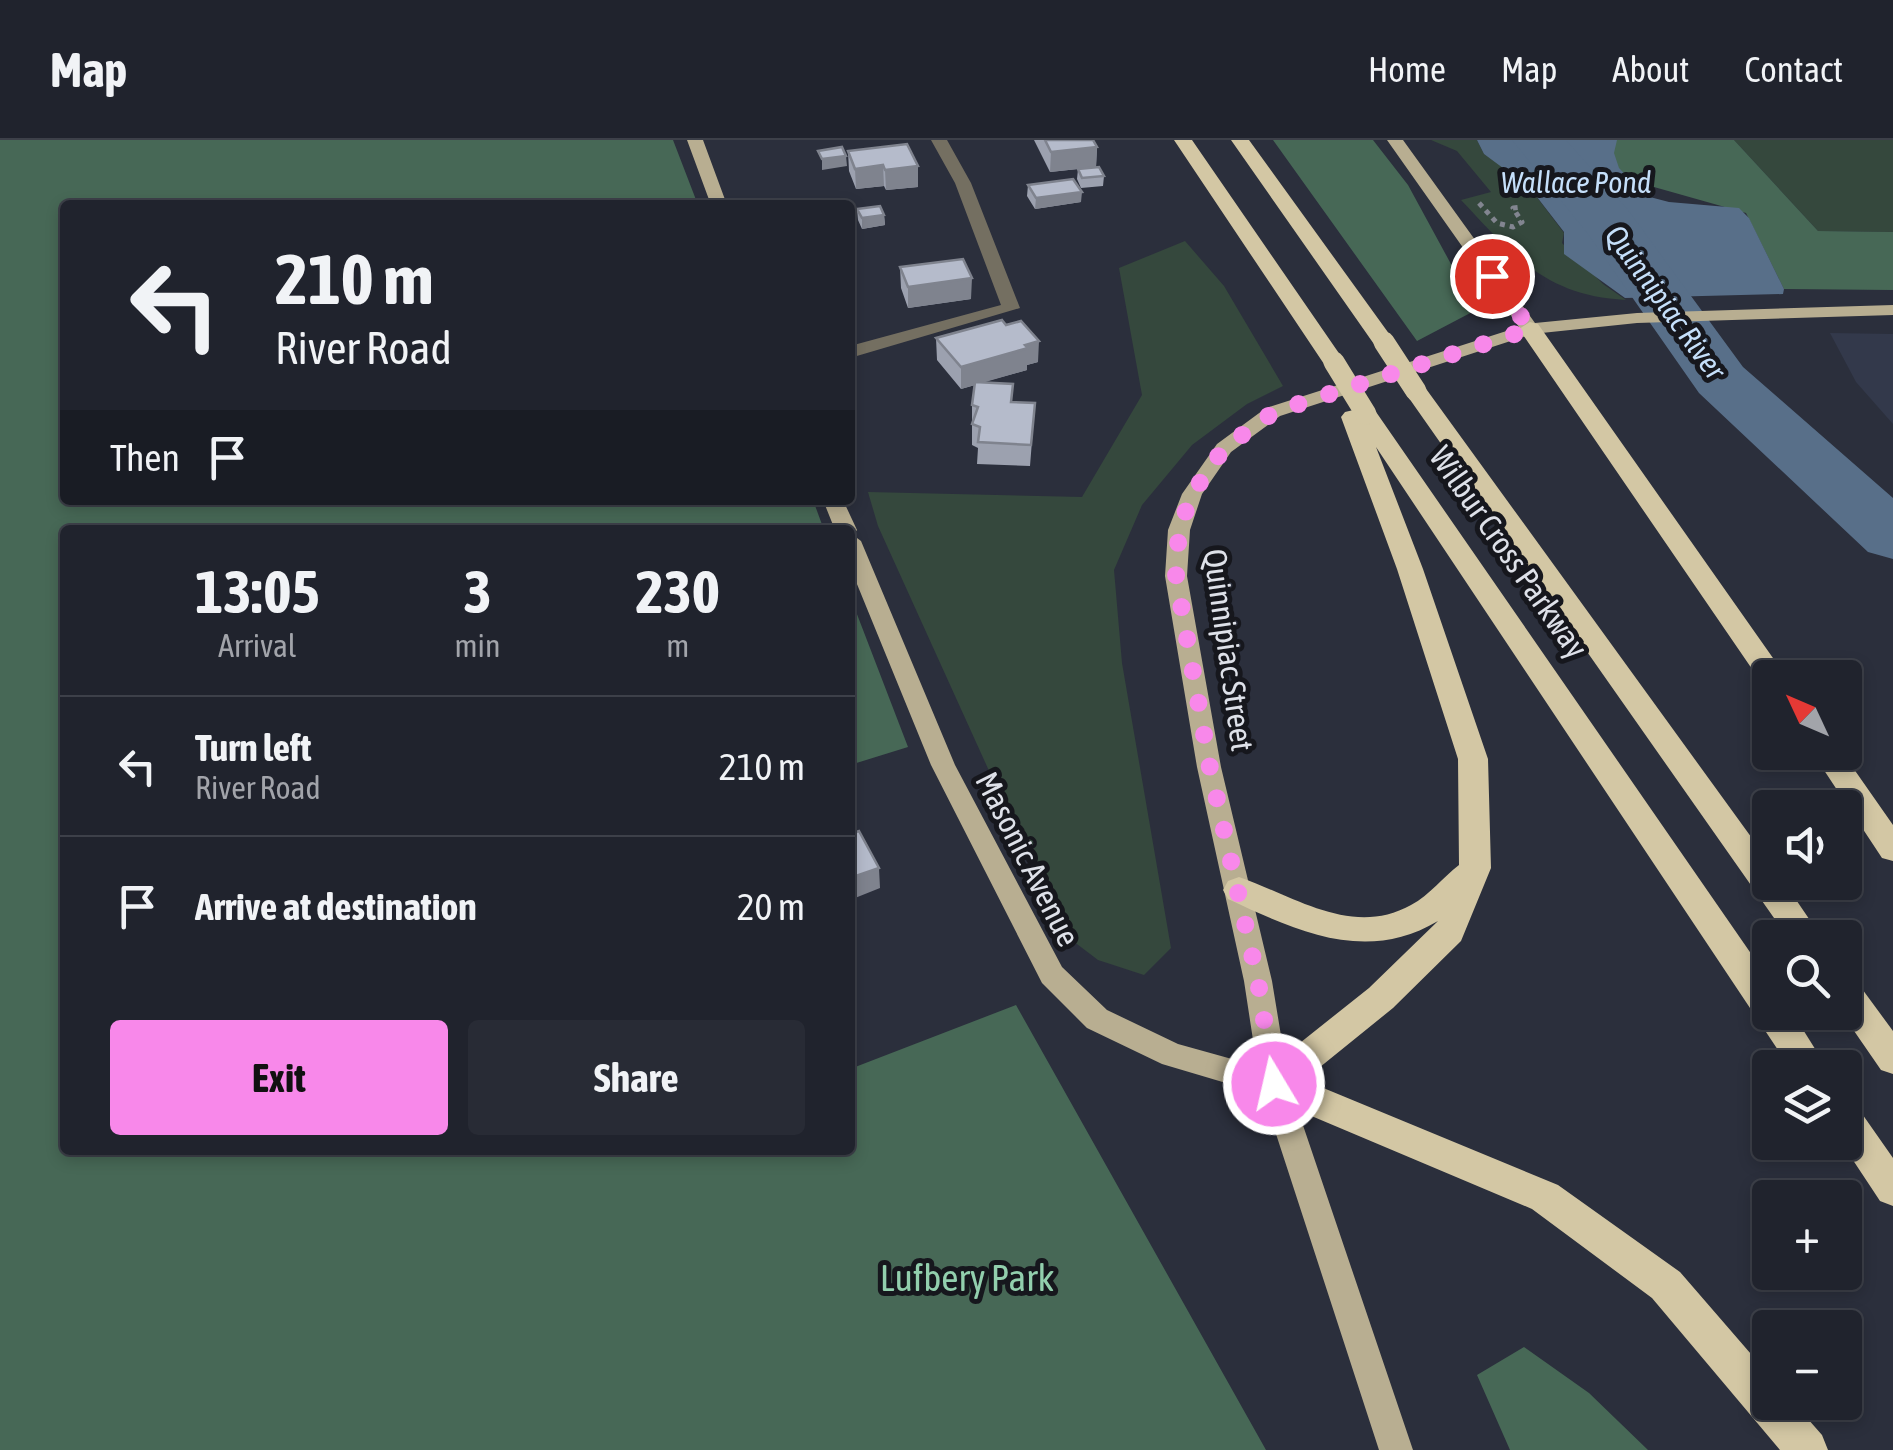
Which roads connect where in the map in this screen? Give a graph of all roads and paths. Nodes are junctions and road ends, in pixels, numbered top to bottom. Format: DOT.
graph roads {
  1 [pos="696,140"];
  2 [pos="939,140"];
  3 [pos="1183,140"];
  4 [pos="1240,140"];
  5 [pos="1395,140"];
  6 [pos="717,200"];
  7 [pos="1474,202"];
  8 [pos="1522,206"];
  9 [pos="1893,310"];
  10 [pos="1530,329"];
  11 [pos="855,351"];
  12 [pos="1360,416"];
  13 [pos="855,553"];
  14 [pos="1760,660"];
  15 [pos="1838,770"];
  16 [pos="1893,849"];
  17 [pos="1475,868"];
  18 [pos="1239,890"];
  19 [pos="1793,920"];
  20 [pos="1752,981"];
  21 [pos="1862,1016"];
  22 [pos="1893,1059"];
  23 [pos="1274,1084"];
  24 [pos="1862,1143"];
  25 [pos="1893,1189"];
  26 [pos="1396,1450"];
  27 [pos="1807,1450"];
  1 -- 6 [label="main road"];
  2 -- 11 [label="street"];
  3 -- 12 [label="highway, bridge"];
  4 -- 19 [label="highway, Wilbur Cross Parkway, bridge"];
  5 -- 10 [label="main road"];
  7 -- 8 [label="path"];
  9 -- 10 [label="main road, Quinnipiac Street"];
  10 -- 14 [label="highway"];
  10 -- 18 [label="main road, Quinnipiac Street"];
  12 -- 17 [label="highway"];
  12 -- 20 [label="highway, Wilbur Cross Parkway"];
  13 -- 23 [label="main road, Masonic Avenue"];
  15 -- 16 [label="highway"];
  17 -- 18 [label="highway"];
  17 -- 23 [label="highway"];
  18 -- 23 [label="main road, Quinnipiac Street"];
  21 -- 22 [label="highway"];
  23 -- 26 [label="main road, Quinnipiac Street"];
  23 -- 27 [label="highway"];
  24 -- 25 [label="highway"];
}
